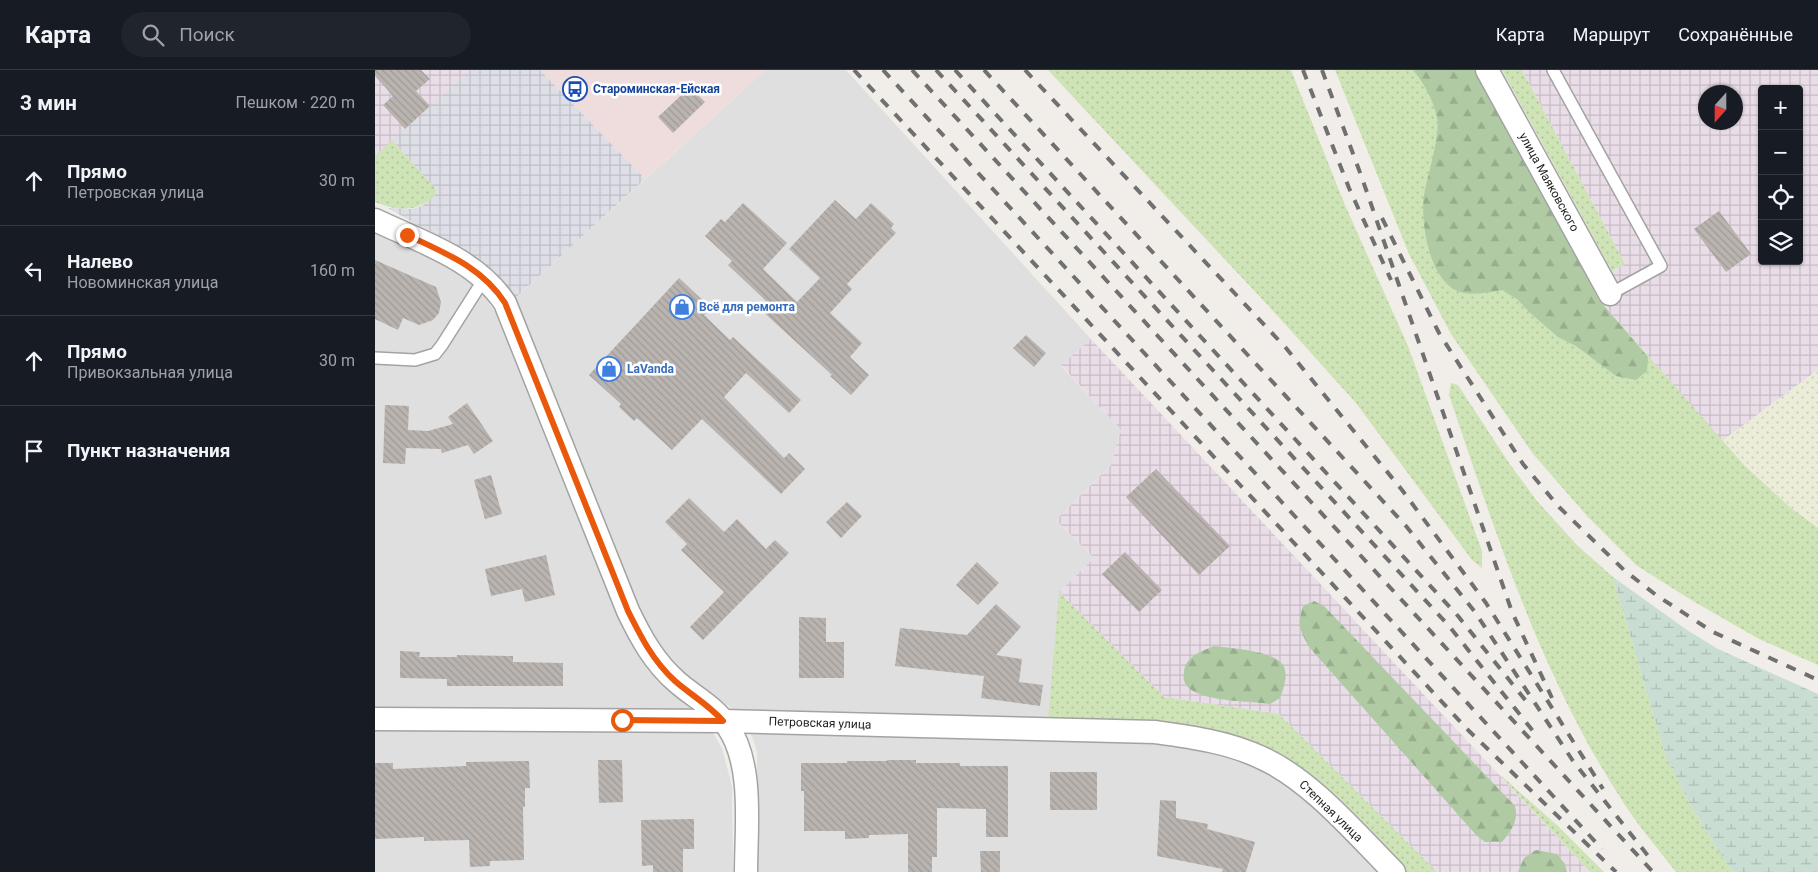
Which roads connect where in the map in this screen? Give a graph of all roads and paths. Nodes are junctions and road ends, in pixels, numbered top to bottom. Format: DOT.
graph roads {
  1 [pos="1487,70"];
  2 [pos="1553,70"];
  3 [pos="375,220"];
  4 [pos="484,278"];
  5 [pos="1610,294"];
  6 [pos="375,358"];
  7 [pos="375,720"];
  8 [pos="723,721"];
  9 [pos="1262,757"];
  10 [pos="746,872"];
  11 [pos="1394,872"];
  1 -- 5 [label="street, улица Маяковского"];
  2 -- 5 [label="lane"];
  3 -- 4 [label="street"];
  4 -- 6 [label="lane"];
  4 -- 8 [label="street"];
  7 -- 8 [label="street, Петровская улица"];
  8 -- 9 [label="street, Петровская улица"];
  8 -- 10 [label="street"];
  9 -- 11 [label="street, Степная улица"];
}
